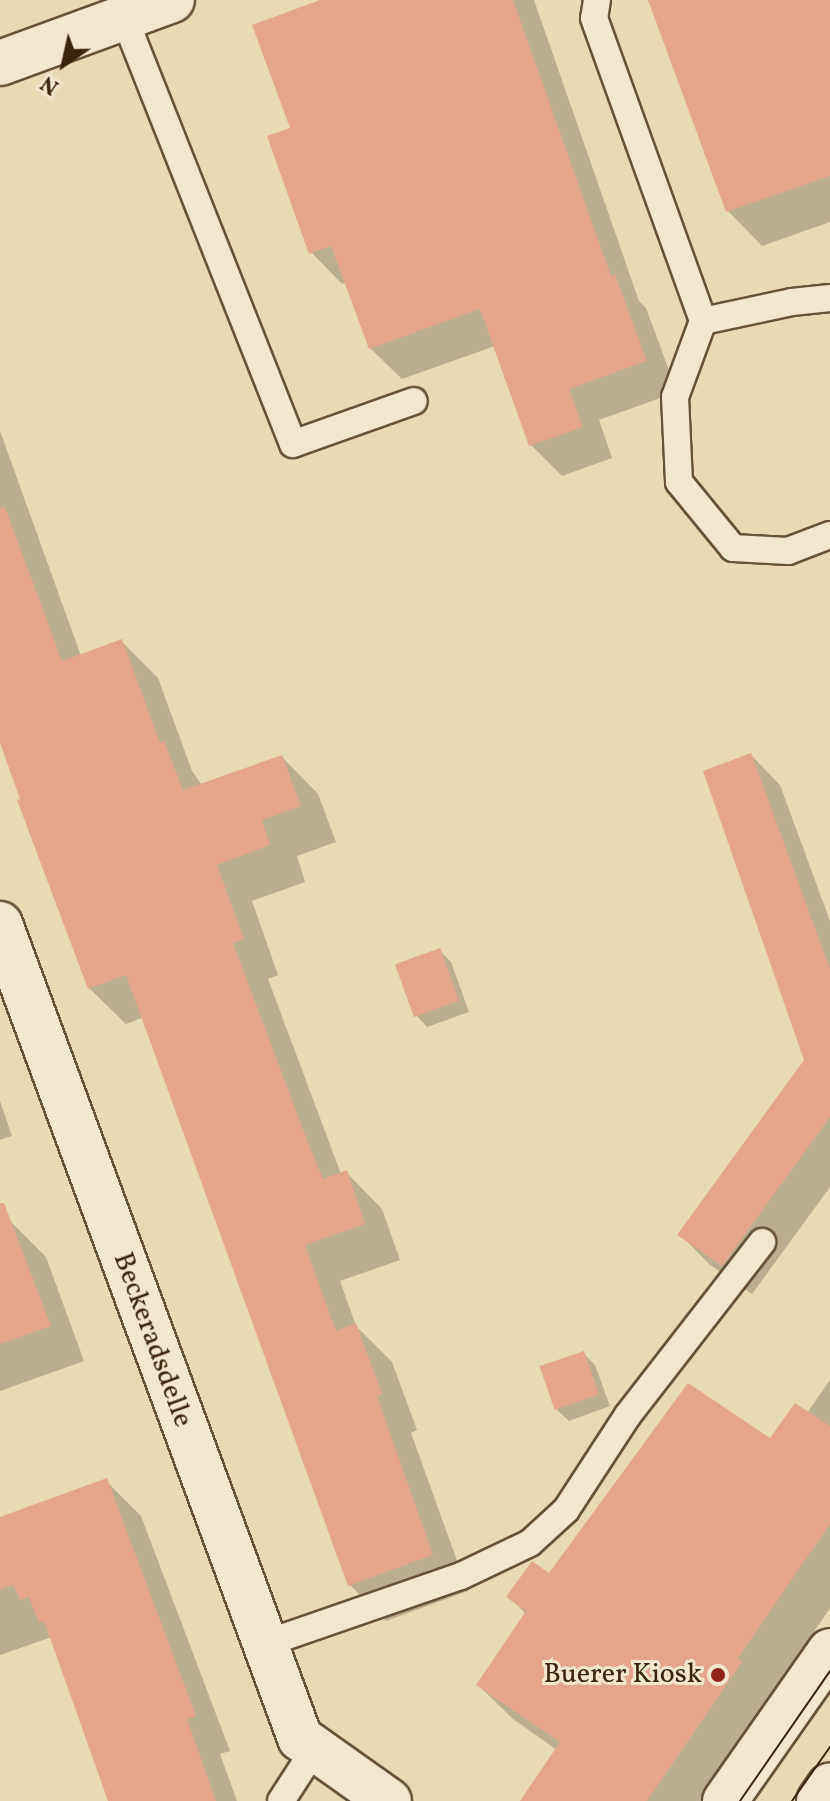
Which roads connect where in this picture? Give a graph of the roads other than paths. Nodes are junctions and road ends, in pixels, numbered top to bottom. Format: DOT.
graph roads {
  1 [pos="172,0"];
  2 [pos="597,0"];
  3 [pos="124,17"];
  4 [pos="0,63"];
  5 [pos="830,298"];
  6 [pos="703,321"];
  7 [pos="414,401"];
  8 [pos="830,535"];
  9 [pos="0,924"];
  10 [pos="762,1242"];
  11 [pos="267,1643"];
  12 [pos="830,1651"];
  13 [pos="316,1747"];
  14 [pos="830,1785"];
  15 [pos="281,1801"];
  16 [pos="389,1801"];
  17 [pos="725,1801"];
  18 [pos="819,1801"];
  1 -- 3 [label="street"];
  2 -- 6 [label="lane"];
  3 -- 4 [label="street"];
  3 -- 7 [label="lane"];
  5 -- 6 [label="lane"];
  6 -- 8 [label="lane"];
  9 -- 11 [label="street, Beckeradsdelle"];
  10 -- 11 [label="lane"];
  11 -- 13 [label="street, Beckeradsdelle"];
  12 -- 17 [label="street"];
  13 -- 15 [label="lane"];
  13 -- 16 [label="street, Beckeradsdelle"];
  14 -- 18 [label="street"];
}
